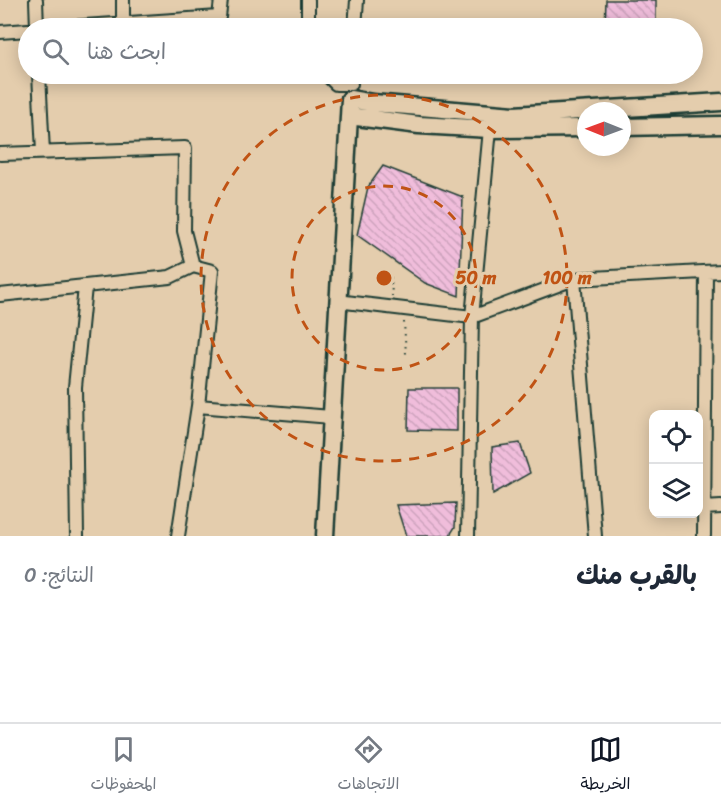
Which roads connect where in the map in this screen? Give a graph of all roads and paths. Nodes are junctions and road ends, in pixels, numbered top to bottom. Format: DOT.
graph roads {
  1 [pos="36,0"];
  2 [pos="123,0"];
  3 [pos="221,0"];
  4 [pos="308,0"];
  5 [pos="357,0"];
  6 [pos="37,18"];
  7 [pos="123,18"];
  8 [pos="205,18"];
  9 [pos="308,18"];
  10 [pos="356,18"];
  11 [pos="18,31"];
  12 [pos="0,32"];
  13 [pos="40,84"];
  14 [pos="336,84"];
  15 [pos="350,93"];
  16 [pos="721,102"];
  17 [pos="721,125"];
  18 [pos="631,127"];
  19 [pos="577,128"];
  20 [pos="490,129"];
  21 [pos="43,152"];
  22 [pos="0,154"];
  23 [pos="193,266"];
  24 [pos="721,271"];
  25 [pos="706,272"];
  26 [pos="391,277"];
  27 [pos="574,279"];
  28 [pos="85,287"];
  29 [pos="0,295"];
  30 [pos="338,301"];
  31 [pos="398,309"];
  32 [pos="472,317"];
  33 [pos="406,354"];
  34 [pos="198,406"];
  35 [pos="331,417"];
  36 [pos="721,507"];
  37 [pos="704,508"];
  38 [pos="77,536"];
  39 [pos="178,536"];
  40 [pos="325,536"];
  41 [pos="468,536"];
  42 [pos="596,536"];
  43 [pos="704,536"];
  1 -- 6 [label="street"];
  2 -- 7 [label="street"];
  3 -- 8 [label="street"];
  4 -- 9 [label="street"];
  5 -- 10 [label="street"];
  11 -- 12 [label="street"];
  13 -- 21 [label="street"];
  14 -- 15 [label="street"];
  15 -- 16 [label="street"];
  15 -- 20 [label="street"];
  15 -- 30 [label="street"];
  17 -- 18 [label="street"];
  19 -- 20 [label="street"];
  20 -- 32 [label="street"];
  21 -- 22 [label="street"];
  21 -- 23 [label="street"];
  23 -- 28 [label="street"];
  23 -- 34 [label="street"];
  24 -- 25 [label="street"];
  25 -- 27 [label="street"];
  25 -- 37 [label="street"];
  26 -- 31 [label="path"];
  27 -- 32 [label="street"];
  27 -- 42 [label="street"];
  28 -- 29 [label="street"];
  28 -- 38 [label="street"];
  30 -- 31 [label="street"];
  30 -- 35 [label="street"];
  31 -- 32 [label="street"];
  31 -- 33 [label="path"];
  32 -- 41 [label="street"];
  34 -- 35 [label="street"];
  34 -- 39 [label="street"];
  35 -- 40 [label="street"];
  36 -- 37 [label="street"];
  37 -- 43 [label="street"];
}
